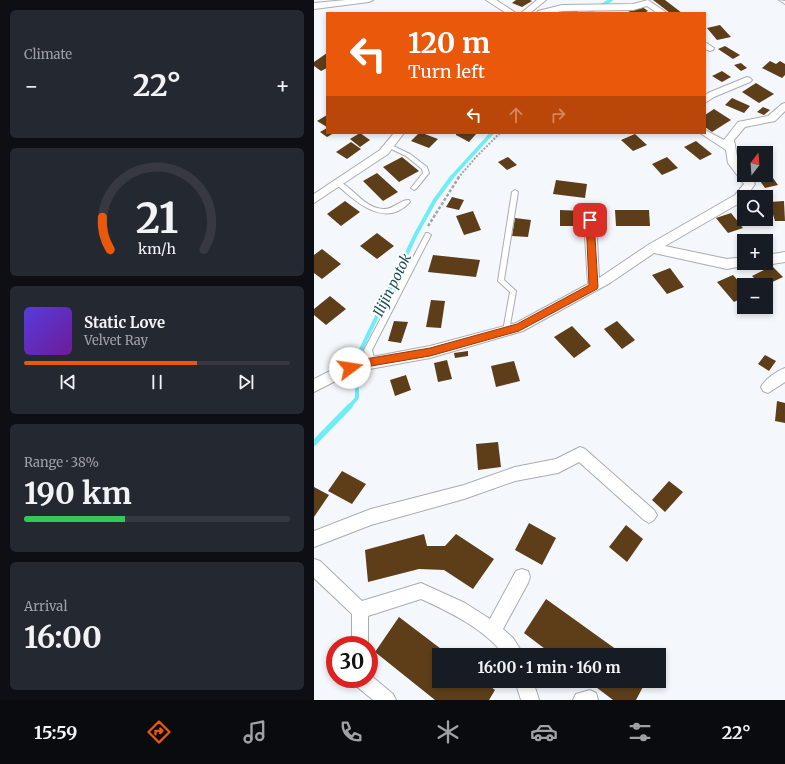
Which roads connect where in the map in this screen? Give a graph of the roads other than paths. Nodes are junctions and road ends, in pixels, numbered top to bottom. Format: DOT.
graph roads {
  1 [pos="369,0"];
  2 [pos="490,0"];
  3 [pos="542,0"];
  4 [pos="781,0"];
  5 [pos="785,3"];
  6 [pos="314,6"];
  7 [pos="510,12"];
  8 [pos="526,12"];
  9 [pos="545,12"];
  10 [pos="662,12"];
  11 [pos="747,80"];
  12 [pos="706,99"];
  13 [pos="785,106"];
  14 [pos="398,134"];
  15 [pos="706,134"];
  16 [pos="389,146"];
  17 [pos="731,149"];
  18 [pos="338,183"];
  19 [pos="414,188"];
  20 [pos="515,192"];
  21 [pos="314,199"];
  22 [pos="407,202"];
  23 [pos="590,220"];
  24 [pos="428,235"];
  25 [pos="652,248"];
  26 [pos="785,257"];
  27 [pos="773,259"];
  28 [pos="737,263"];
  29 [pos="594,287"];
  30 [pos="506,331"];
  31 [pos="370,362"];
  32 [pos="785,374"];
  33 [pos="314,386"];
  34 [pos="768,387"];
  35 [pos="649,515"];
  36 [pos="314,538"];
  37 [pos="314,567"];
  38 [pos="522,576"];
  39 [pos="360,610"];
  40 [pos="492,632"];
  41 [pos="360,636"];
  42 [pos="509,648"];
  43 [pos="372,688"];
  44 [pos="526,688"];
  45 [pos="387,700"];
  46 [pos="530,700"];
  47 [pos="582,700"];
  48 [pos="590,700"];
  1 -- 6 [label="street"];
  2 -- 7 [label="street"];
  3 -- 8 [label="street"];
  4 -- 5 [label="lane"];
  9 -- 10 [label="street"];
  11 -- 12 [label="street"];
  13 -- 17 [label="street"];
  14 -- 16 [label="street"];
  15 -- 17 [label="street"];
  16 -- 18 [label="street"];
  16 -- 19 [label="lane"];
  17 -- 25 [label="street"];
  18 -- 21 [label="street"];
  18 -- 22 [label="lane"];
  20 -- 30 [label="lane"];
  23 -- 29 [label="street"];
  24 -- 31 [label="lane"];
  25 -- 28 [label="street"];
  25 -- 29 [label="street"];
  26 -- 27 [label="street"];
  29 -- 30 [label="street"];
  30 -- 31 [label="street"];
  31 -- 33 [label="street"];
  32 -- 34 [label="street"];
  35 -- 36 [label="street"];
  37 -- 39 [label="street"];
  38 -- 40 [label="street"];
  39 -- 40 [label="street"];
  39 -- 41 [label="street"];
  40 -- 42 [label="street"];
  43 -- 45 [label="street"];
  44 -- 46 [label="street"];
  47 -- 48 [label="street"];
}
